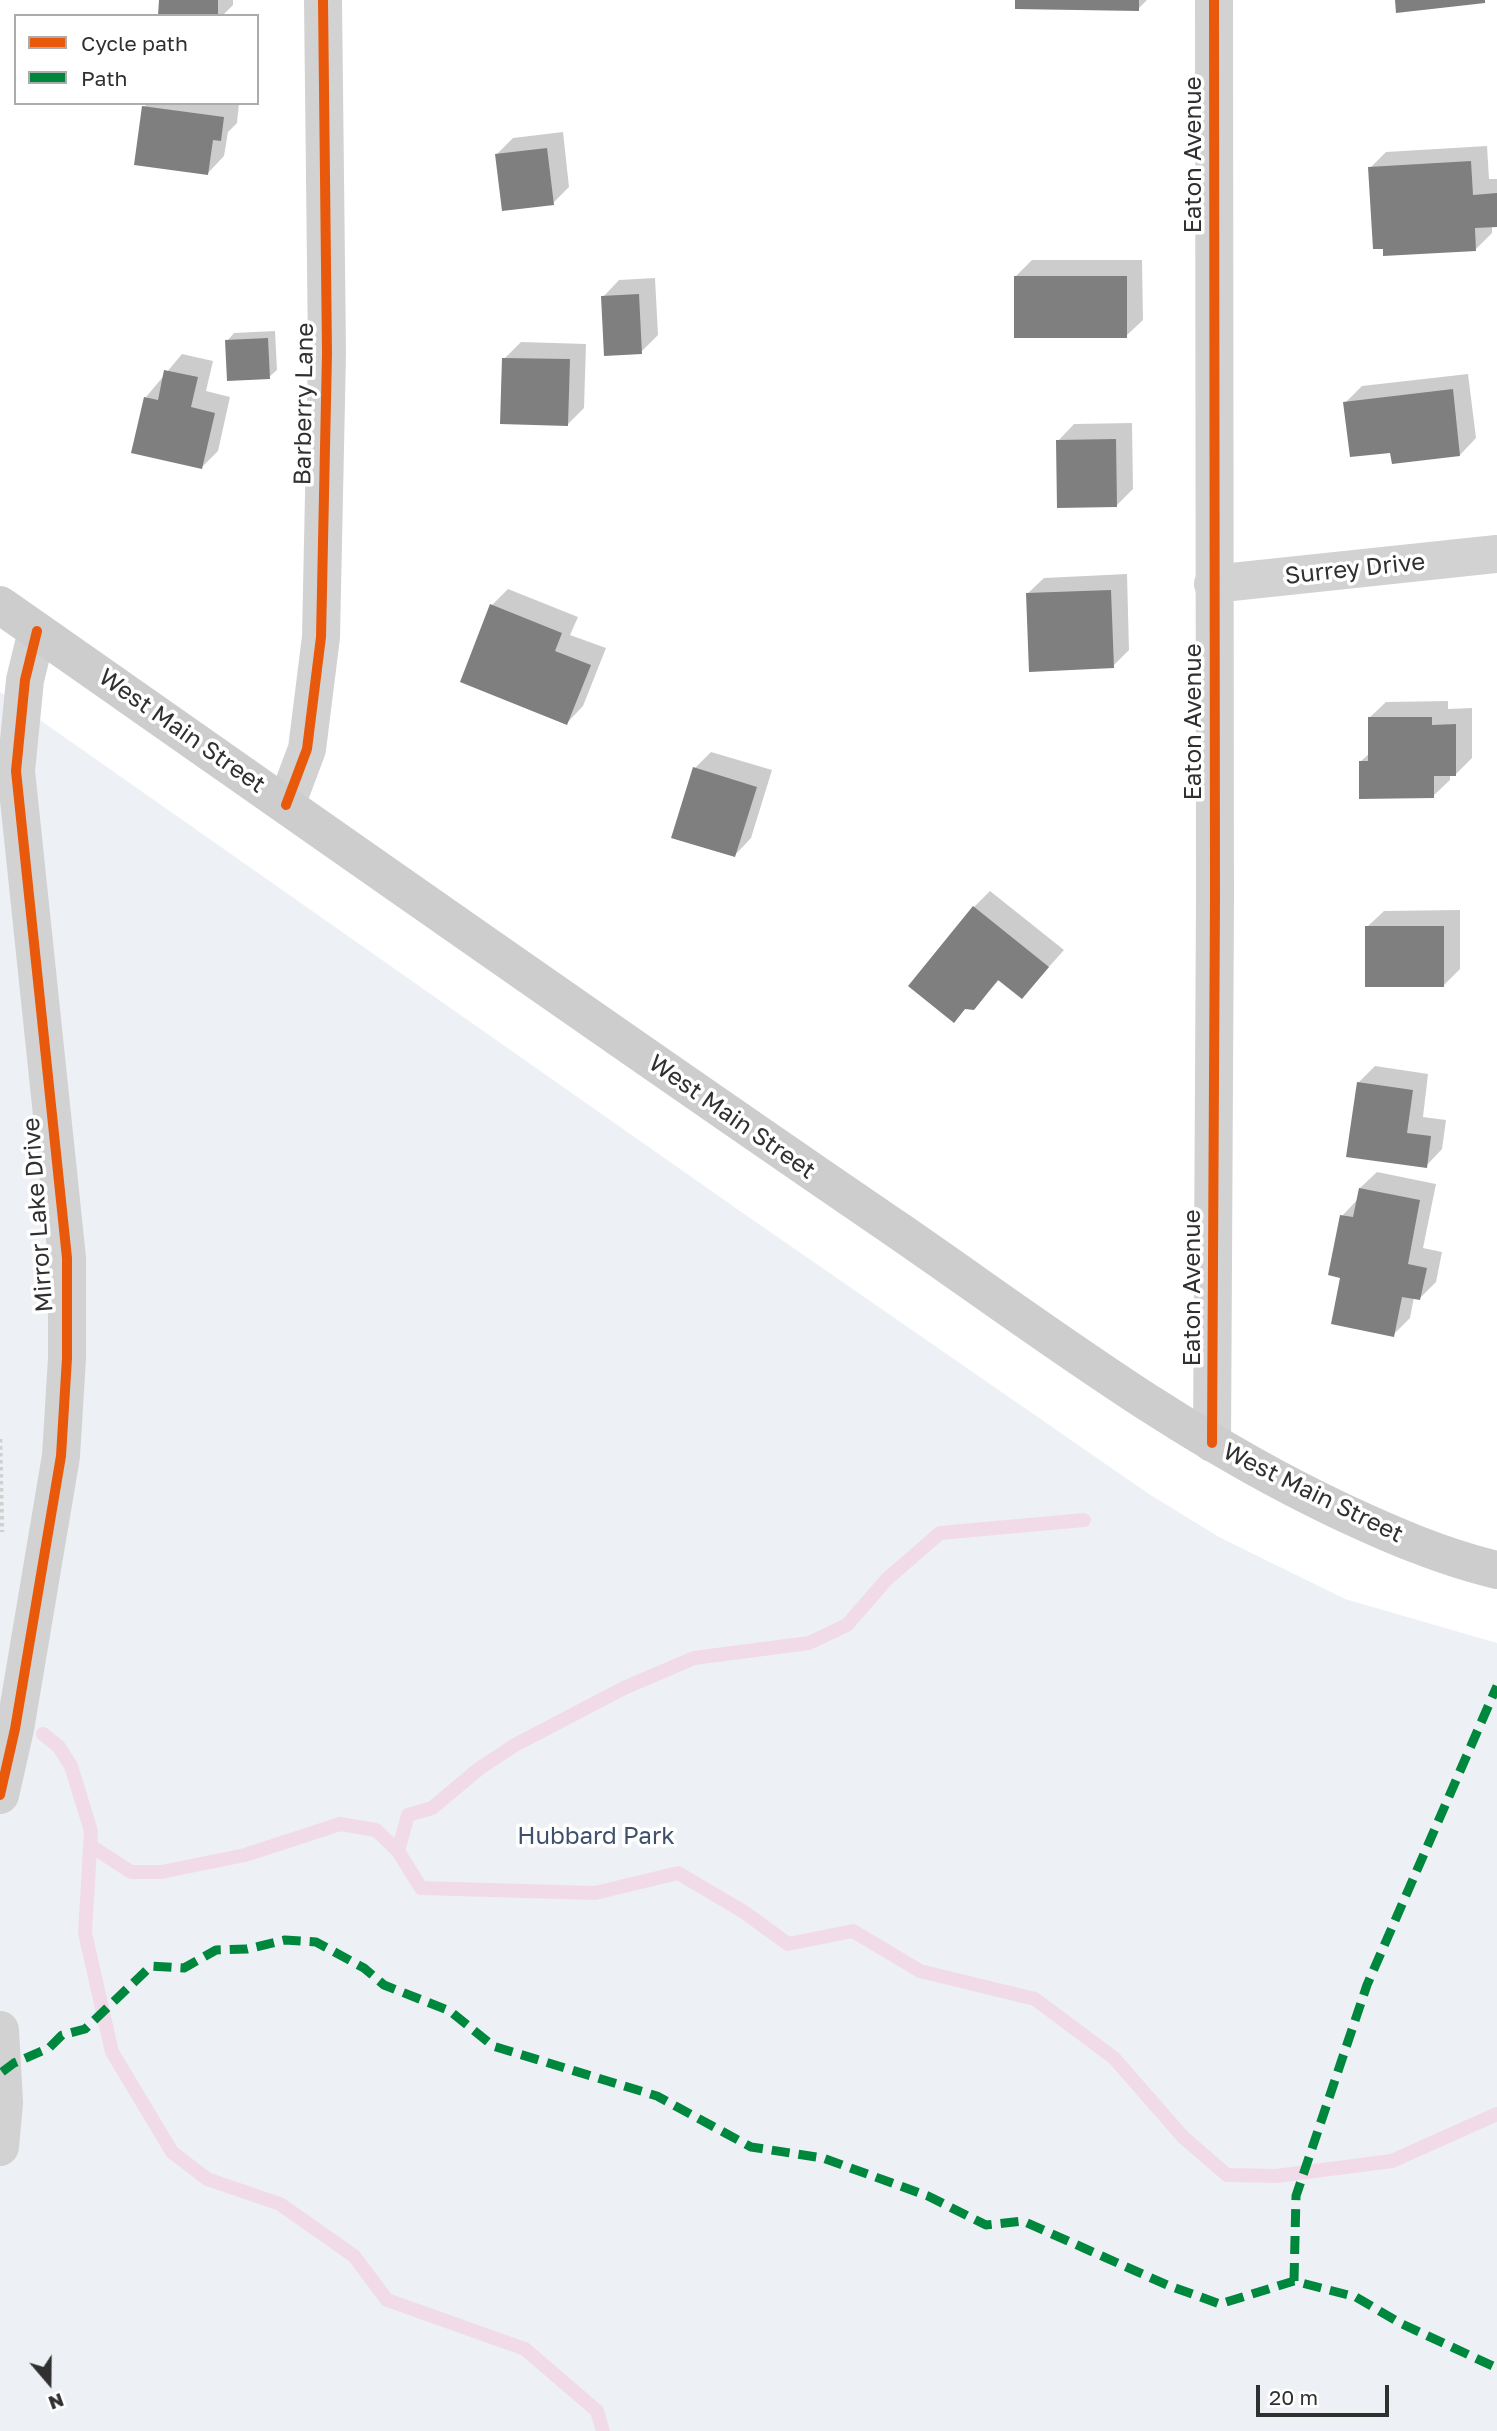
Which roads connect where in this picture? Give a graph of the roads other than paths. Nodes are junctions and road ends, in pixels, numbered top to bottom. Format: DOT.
graph roads {
  1 [pos="323,0"];
  2 [pos="1214,0"];
  3 [pos="1497,554"];
  4 [pos="1213,584"];
  5 [pos="0,605"];
  6 [pos="37,631"];
  7 [pos="286,805"];
  8 [pos="1212,1443"];
  9 [pos="1497,1570"];
  10 [pos="0,1795"];
  11 [pos="0,2030"];
  12 [pos="0,2147"];
  1 -- 7 [label="street, Barberry Lane"];
  2 -- 4 [label="street, Eaton Avenue"];
  3 -- 4 [label="street, Surrey Drive"];
  4 -- 8 [label="street, Eaton Avenue"];
  5 -- 6 [label="main road, West Main Street"];
  6 -- 7 [label="main road, West Main Street"];
  6 -- 10 [label="street, Mirror Lake Drive"];
  7 -- 8 [label="main road, West Main Street"];
  8 -- 9 [label="main road, West Main Street"];
  11 -- 12 [label="street"];
}
